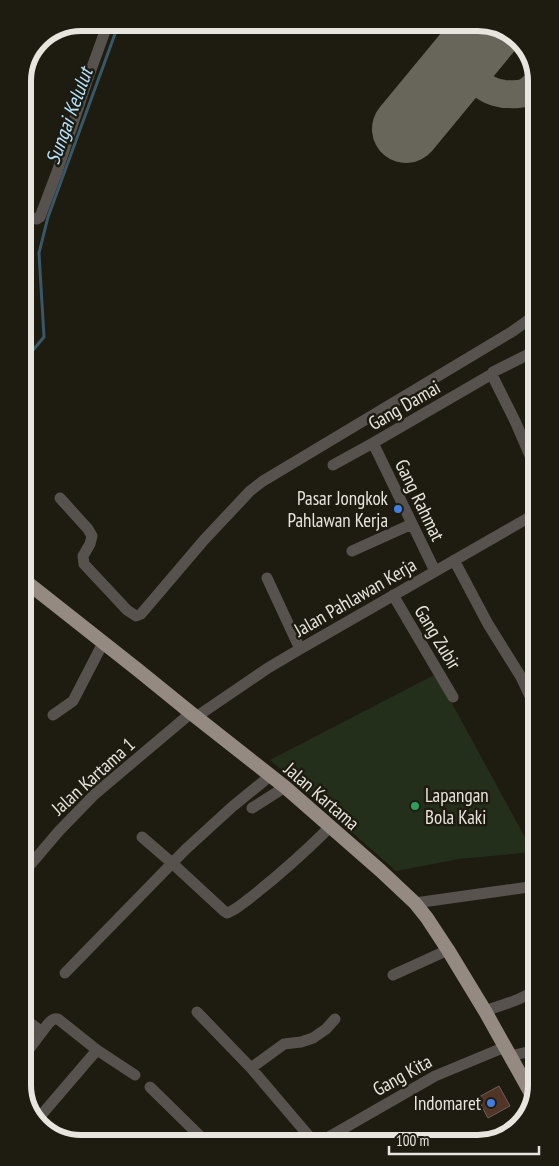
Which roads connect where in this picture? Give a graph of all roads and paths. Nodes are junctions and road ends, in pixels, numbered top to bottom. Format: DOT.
graph roads {
  1 [pos="105,31"];
  2 [pos="31,217"];
  3 [pos="528,320"];
  4 [pos="528,355"];
  5 [pos="492,374"];
  6 [pos="374,443"];
  7 [pos="528,453"];
  8 [pos="333,465"];
  9 [pos="60,498"];
  10 [pos="528,518"];
  11 [pos="412,524"];
  12 [pos="352,552"];
  13 [pos="454,560"];
  14 [pos="435,571"];
  15 [pos="267,578"];
  16 [pos="31,586"];
  17 [pos="393,595"];
  18 [pos="103,643"];
  19 [pos="300,649"];
  20 [pos="528,692"];
  21 [pos="453,697"];
  22 [pos="54,715"];
  23 [pos="193,715"];
  24 [pos="270,776"];
  25 [pos="285,787"];
  26 [pos="252,808"];
  27 [pos="330,827"];
  28 [pos="142,837"];
  29 [pos="172,863"];
  30 [pos="31,864"];
  31 [pos="528,887"];
  32 [pos="415,903"];
  33 [pos="448,950"];
  34 [pos="65,973"];
  35 [pos="393,975"];
  36 [pos="528,995"];
  37 [pos="485,1011"];
  38 [pos="196,1012"];
  39 [pos="335,1019"];
  40 [pos="31,1023"];
  41 [pos="42,1032"];
  42 [pos="31,1046"];
  43 [pos="98,1050"];
  44 [pos="507,1051"];
  45 [pos="528,1051"];
  46 [pos="251,1068"];
  47 [pos="135,1075"];
  48 [pos="150,1087"];
  49 [pos="528,1088"];
  50 [pos="42,1115"];
  51 [pos="199,1135"];
  52 [pos="308,1135"];
  53 [pos="332,1135"];
  1 -- 2 [label="street"];
  3 -- 9 [label="street"];
  4 -- 5 [label="street, Gang Damai"];
  5 -- 6 [label="street, Gang Damai"];
  5 -- 7 [label="street"];
  6 -- 8 [label="street, Gang Damai"];
  6 -- 11 [label="street, Gang Rahmat"];
  10 -- 13 [label="street, Jalan Pahlawan Kerja"];
  11 -- 12 [label="street"];
  11 -- 14 [label="street, Gang Rahmat"];
  13 -- 14 [label="street, Jalan Pahlawan Kerja"];
  13 -- 20 [label="street"];
  14 -- 17 [label="street, Jalan Pahlawan Kerja"];
  15 -- 19 [label="street"];
  16 -- 18 [label="main road, Jalan Kartama"];
  17 -- 19 [label="street, Jalan Pahlawan Kerja"];
  17 -- 21 [label="street, Gang Zubir"];
  18 -- 22 [label="street"];
  18 -- 23 [label="main road, Jalan Kartama"];
  19 -- 23 [label="street, Jalan Pahlawan Kerja"];
  23 -- 24 [label="main road, Jalan Kartama"];
  23 -- 30 [label="street, Jalan Kartama 1"];
  24 -- 25 [label="main road, Jalan Kartama"];
  24 -- 29 [label="street"];
  25 -- 26 [label="street"];
  25 -- 27 [label="main road, Jalan Kartama"];
  27 -- 29 [label="street"];
  27 -- 32 [label="main road, Jalan Kartama"];
  28 -- 29 [label="street"];
  29 -- 34 [label="street"];
  31 -- 32 [label="street"];
  32 -- 33 [label="main road, Jalan Kartama"];
  33 -- 35 [label="street"];
  33 -- 37 [label="main road, Jalan Kartama"];
  36 -- 37 [label="street"];
  37 -- 44 [label="main road, Jalan Kartama"];
  38 -- 46 [label="street"];
  39 -- 46 [label="street"];
  40 -- 41 [label="street"];
  41 -- 42 [label="street"];
  41 -- 43 [label="street"];
  43 -- 47 [label="street"];
  43 -- 50 [label="street"];
  44 -- 45 [label="street, Gang Kita"];
  44 -- 49 [label="main road, Jalan Kartama"];
  44 -- 53 [label="street, Gang Kita"];
  46 -- 52 [label="street"];
  48 -- 51 [label="street"];
}
